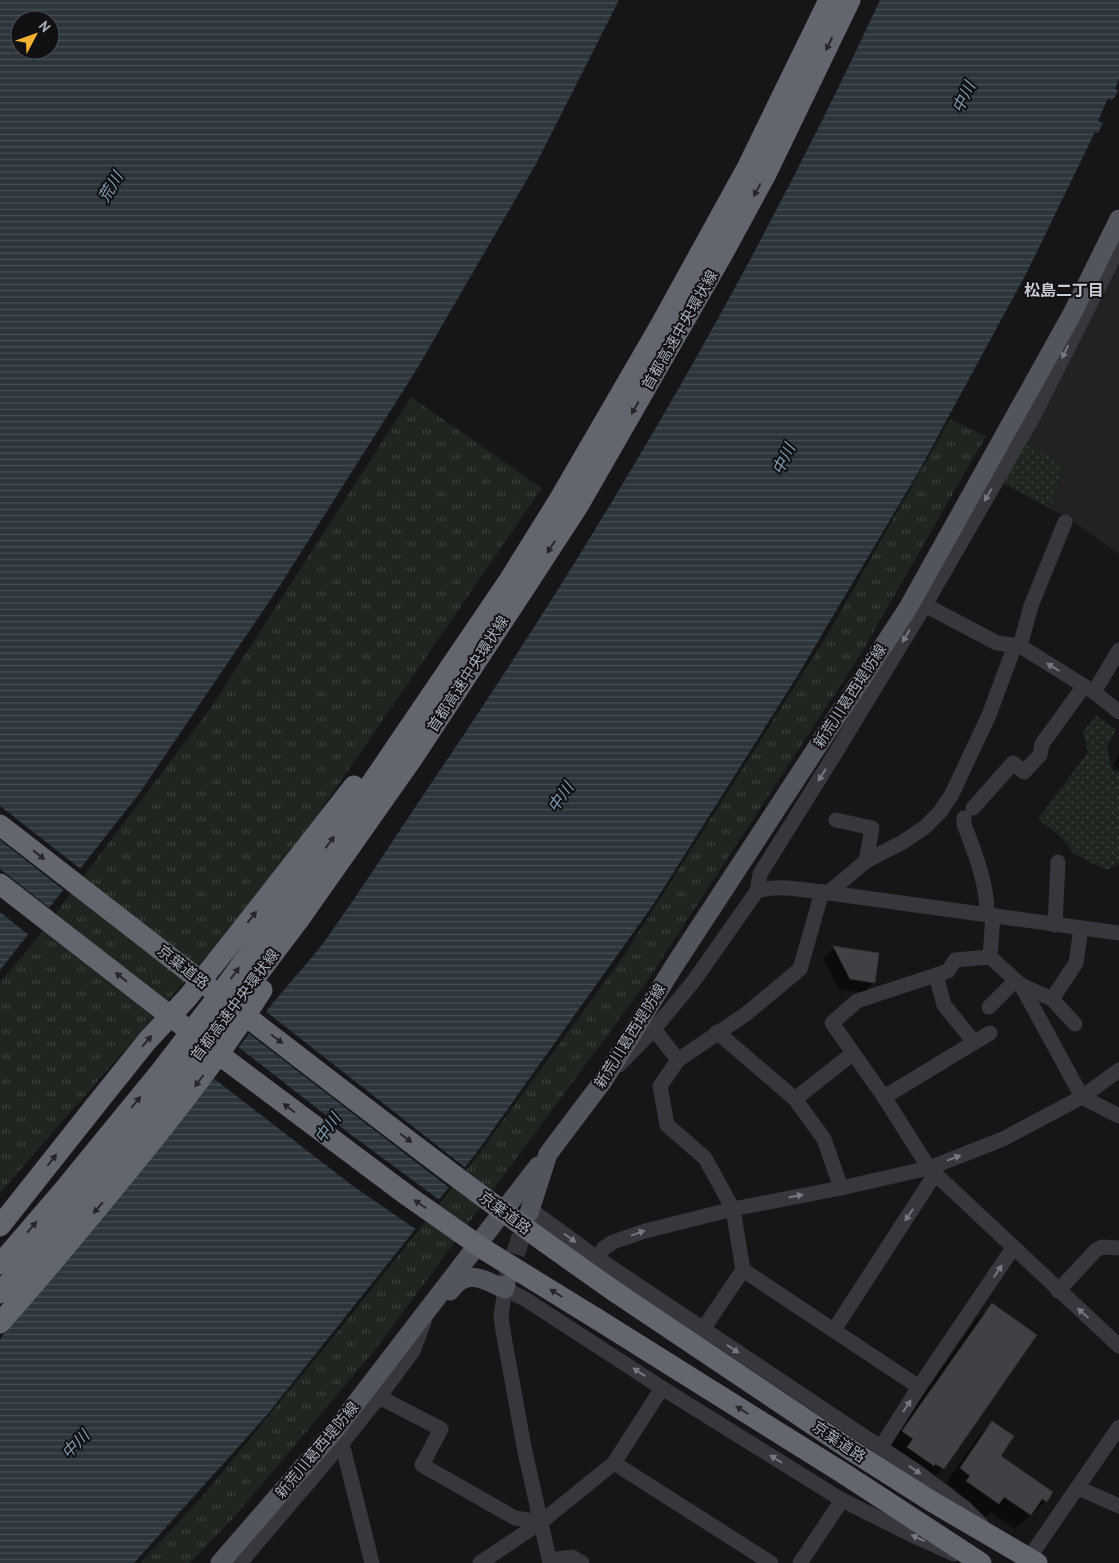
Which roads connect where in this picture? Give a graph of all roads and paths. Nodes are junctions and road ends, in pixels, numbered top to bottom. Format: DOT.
graph roads {
  1 [pos="829,0"];
  2 [pos="850,0"];
  3 [pos="1119,219"];
  4 [pos="1119,247"];
  5 [pos="1076,316"];
  6 [pos="1065,522"];
  7 [pos="925,605"];
  8 [pos="1017,646"];
  9 [pos="1119,650"];
  10 [pos="1089,689"];
  11 [pos="1119,712"];
  12 [pos="404,736"];
  13 [pos="836,820"];
  14 [pos="0,826"];
  15 [pos="866,861"];
  16 [pos="1058,862"];
  17 [pos="0,884"];
  18 [pos="757,891"];
  19 [pos="825,893"];
  20 [pos="990,915"];
  21 [pos="298,921"];
  22 [pos="1055,925"];
  23 [pos="1081,928"];
  24 [pos="1119,933"];
  25 [pos="990,957"];
  26 [pos="936,975"];
  27 [pos="1018,983"];
  28 [pos="1052,999"];
  29 [pos="989,1007"];
  30 [pos="1075,1024"];
  31 [pos="654,1029"];
  32 [pos="718,1032"];
  33 [pos="990,1033"];
  34 [pos="974,1042"];
  35 [pos="852,1054"];
  36 [pos="678,1060"];
  37 [pos="1119,1070"];
  38 [pos="603,1081"];
  39 [pos="884,1097"];
  40 [pos="1082,1097"];
  41 [pos="795,1099"];
  42 [pos="1119,1116"];
  43 [pos="548,1154"];
  44 [pos="932,1171"];
  45 [pos="841,1188"];
  46 [pos="732,1209"];
  47 [pos="529,1211"];
  48 [pos="0,1226"];
  49 [pos="1014,1248"];
  50 [pos="1119,1248"];
  51 [pos="598,1258"];
  52 [pos="0,1264"];
  53 [pos="743,1270"];
  54 [pos="506,1287"];
  55 [pos="1058,1291"];
  56 [pos="0,1293"];
  57 [pos="0,1323"];
  58 [pos="417,1328"];
  59 [pos="703,1329"];
  60 [pos="834,1330"];
  61 [pos="1119,1346"];
  62 [pos="919,1387"];
  63 [pos="662,1388"];
  64 [pos="379,1397"];
  65 [pos="1119,1427"];
  66 [pos="342,1443"];
  67 [pos="880,1447"];
  68 [pos="614,1463"];
  69 [pos="1078,1488"];
  70 [pos="842,1500"];
  71 [pos="1119,1506"];
  72 [pos="541,1522"];
  73 [pos="997,1539"];
  74 [pos="249,1559"];
  75 [pos="1033,1561"];
  76 [pos="550,1562"];
  77 [pos="980,1562"];
  78 [pos="220,1563"];
  79 [pos="372,1563"];
  80 [pos="480,1563"];
  81 [pos="582,1563"];
  82 [pos="771,1563"];
  83 [pos="800,1563"];
  1 -- 12 [label="highway, 首都高速中央環状線, bridge"];
  2 -- 21 [label="highway, 首都高速中央環状線, one-way, bridge"];
  3 -- 5 [label="main road, 新荒川葛西堤防線"];
  4 -- 5 [label="street"];
  5 -- 7 [label="street, one-way"];
  5 -- 38 [label="main road, 新荒川葛西堤防線"];
  6 -- 8 [label="street"];
  7 -- 8 [label="street"];
  7 -- 18 [label="street, one-way"];
  10 -- 8 [label="street, one-way"];
  8 -- 15 [label="street"];
  9 -- 10 [label="street"];
  10 -- 11 [label="street"];
  10 -- 20 [label="street"];
  48 -- 12 [label="highway, one-way, bridge"];
  52 -- 12 [label="highway, 首都高速中央環状線, one-way, bridge"];
  13 -- 15 [label="street"];
  14 -- 73 [label="highway, 京葉道路, one-way, bridge"];
  15 -- 19 [label="street"];
  16 -- 22 [label="street"];
  77 -- 17 [label="highway, 京葉道路, one-way, bridge"];
  18 -- 19 [label="street"];
  18 -- 31 [label="street"];
  19 -- 20 [label="street"];
  19 -- 32 [label="street"];
  20 -- 22 [label="street"];
  20 -- 25 [label="street"];
  21 -- 56 [label="highway, 首都高速中央環状線, bridge"];
  21 -- 57 [label="highway, one-way, bridge"];
  22 -- 23 [label="street"];
  23 -- 24 [label="street"];
  23 -- 28 [label="street"];
  25 -- 26 [label="street"];
  25 -- 27 [label="street"];
  26 -- 34 [label="street"];
  26 -- 35 [label="street"];
  27 -- 28 [label="street"];
  27 -- 29 [label="street"];
  27 -- 40 [label="street"];
  28 -- 30 [label="street"];
  31 -- 36 [label="street"];
  31 -- 38 [label="street"];
  32 -- 36 [label="street"];
  32 -- 41 [label="street"];
  33 -- 34 [label="street"];
  34 -- 39 [label="street"];
  35 -- 39 [label="street"];
  35 -- 41 [label="street"];
  36 -- 46 [label="street"];
  37 -- 40 [label="street"];
  38 -- 43 [label="main road, 新荒川葛西堤防線"];
  39 -- 44 [label="street"];
  40 -- 42 [label="street"];
  44 -- 40 [label="street, one-way"];
  41 -- 45 [label="street"];
  43 -- 47 [label="main road, 新荒川葛西堤防線"];
  43 -- 58 [label="main road, 新荒川葛西堤防線"];
  44 -- 45 [label="street"];
  44 -- 49 [label="street"];
  44 -- 60 [label="street, one-way"];
  46 -- 45 [label="street, one-way"];
  51 -- 46 [label="street, one-way"];
  46 -- 53 [label="street"];
  47 -- 51 [label="street, one-way"];
  49 -- 55 [label="street"];
  62 -- 49 [label="street, one-way"];
  50 -- 55 [label="street"];
  51 -- 59 [label="street"];
  53 -- 59 [label="street"];
  53 -- 60 [label="street"];
  54 -- 58 [label="main road, 新荒川葛西堤防線"];
  63 -- 54 [label="street, one-way"];
  54 -- 72 [label="street"];
  61 -- 55 [label="street, one-way"];
  58 -- 64 [label="street"];
  58 -- 78 [label="main road, 新荒川葛西堤防線"];
  59 -- 67 [label="street, one-way"];
  60 -- 62 [label="street"];
  67 -- 62 [label="street, one-way"];
  63 -- 68 [label="street"];
  70 -- 63 [label="street, one-way"];
  64 -- 66 [label="street"];
  64 -- 72 [label="street"];
  65 -- 69 [label="street"];
  66 -- 74 [label="street"];
  66 -- 79 [label="street"];
  67 -- 73 [label="street, one-way"];
  68 -- 72 [label="street"];
  68 -- 82 [label="street"];
  69 -- 71 [label="street"];
  69 -- 75 [label="street"];
  77 -- 70 [label="street, one-way"];
  70 -- 83 [label="street"];
  72 -- 76 [label="street"];
  72 -- 80 [label="street"];
  73 -- 75 [label="highway, 京葉道路"];
  76 -- 81 [label="street"];
}
